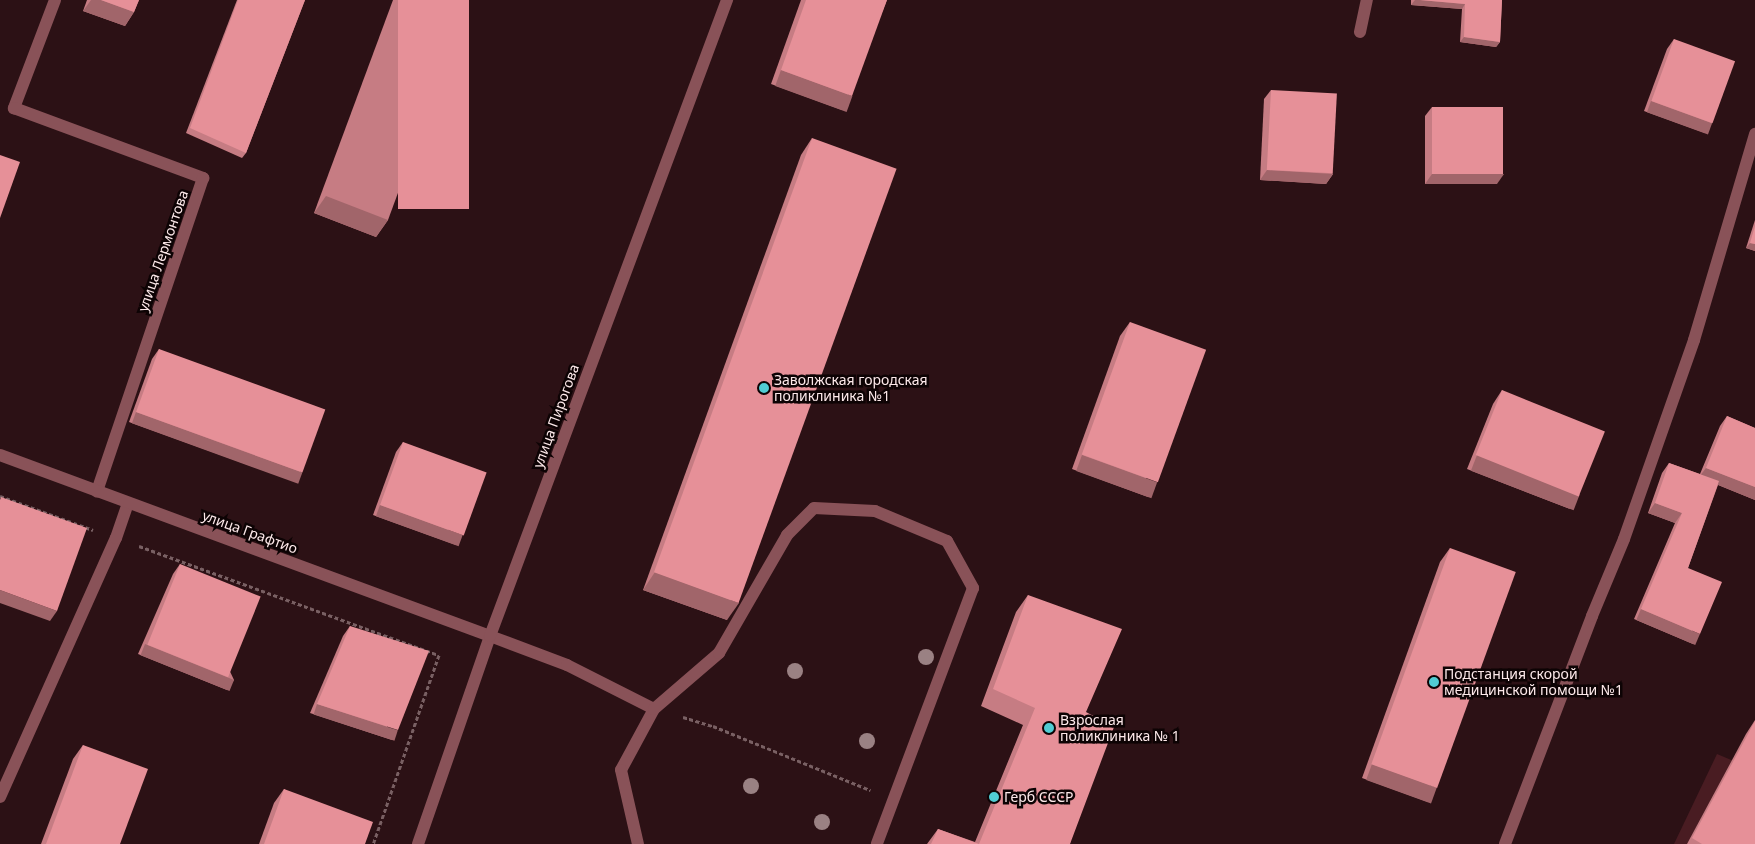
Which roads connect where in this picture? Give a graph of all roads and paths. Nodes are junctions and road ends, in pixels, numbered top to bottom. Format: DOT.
graph roads {
  1 [pos="54,0"];
  2 [pos="727,0"];
  3 [pos="1367,0"];
  4 [pos="1360,32"];
  5 [pos="1755,134"];
  6 [pos="0,455"];
  7 [pos="97,492"];
  8 [pos="0,496"];
  9 [pos="128,504"];
  10 [pos="116,538"];
  11 [pos="490,636"];
  12 [pos="654,709"];
  13 [pos="713,726"];
  14 [pos="0,797"];
  15 [pos="894,799"];
  16 [pos="373,844"];
  17 [pos="418,844"];
  18 [pos="638,844"];
  19 [pos="877,844"];
  20 [pos="1505,844"];
  1 -- 7 [label="street, улица Лермонтова"];
  2 -- 11 [label="street, улица Пирогова"];
  3 -- 4 [label="street"];
  5 -- 20 [label="street"];
  6 -- 7 [label="street, улица Графтио"];
  7 -- 9 [label="street, улица Графтио"];
  8 -- 10 [label="path"];
  9 -- 10 [label="street"];
  9 -- 11 [label="street, улица Графтио"];
  10 -- 14 [label="street"];
  10 -- 16 [label="path"];
  11 -- 12 [label="street, улица Графтио"];
  11 -- 17 [label="street, улица Пирогова"];
  12 -- 15 [label="street"];
  12 -- 18 [label="street"];
  13 -- 15 [label="path"];
  15 -- 19 [label="street"];
}
